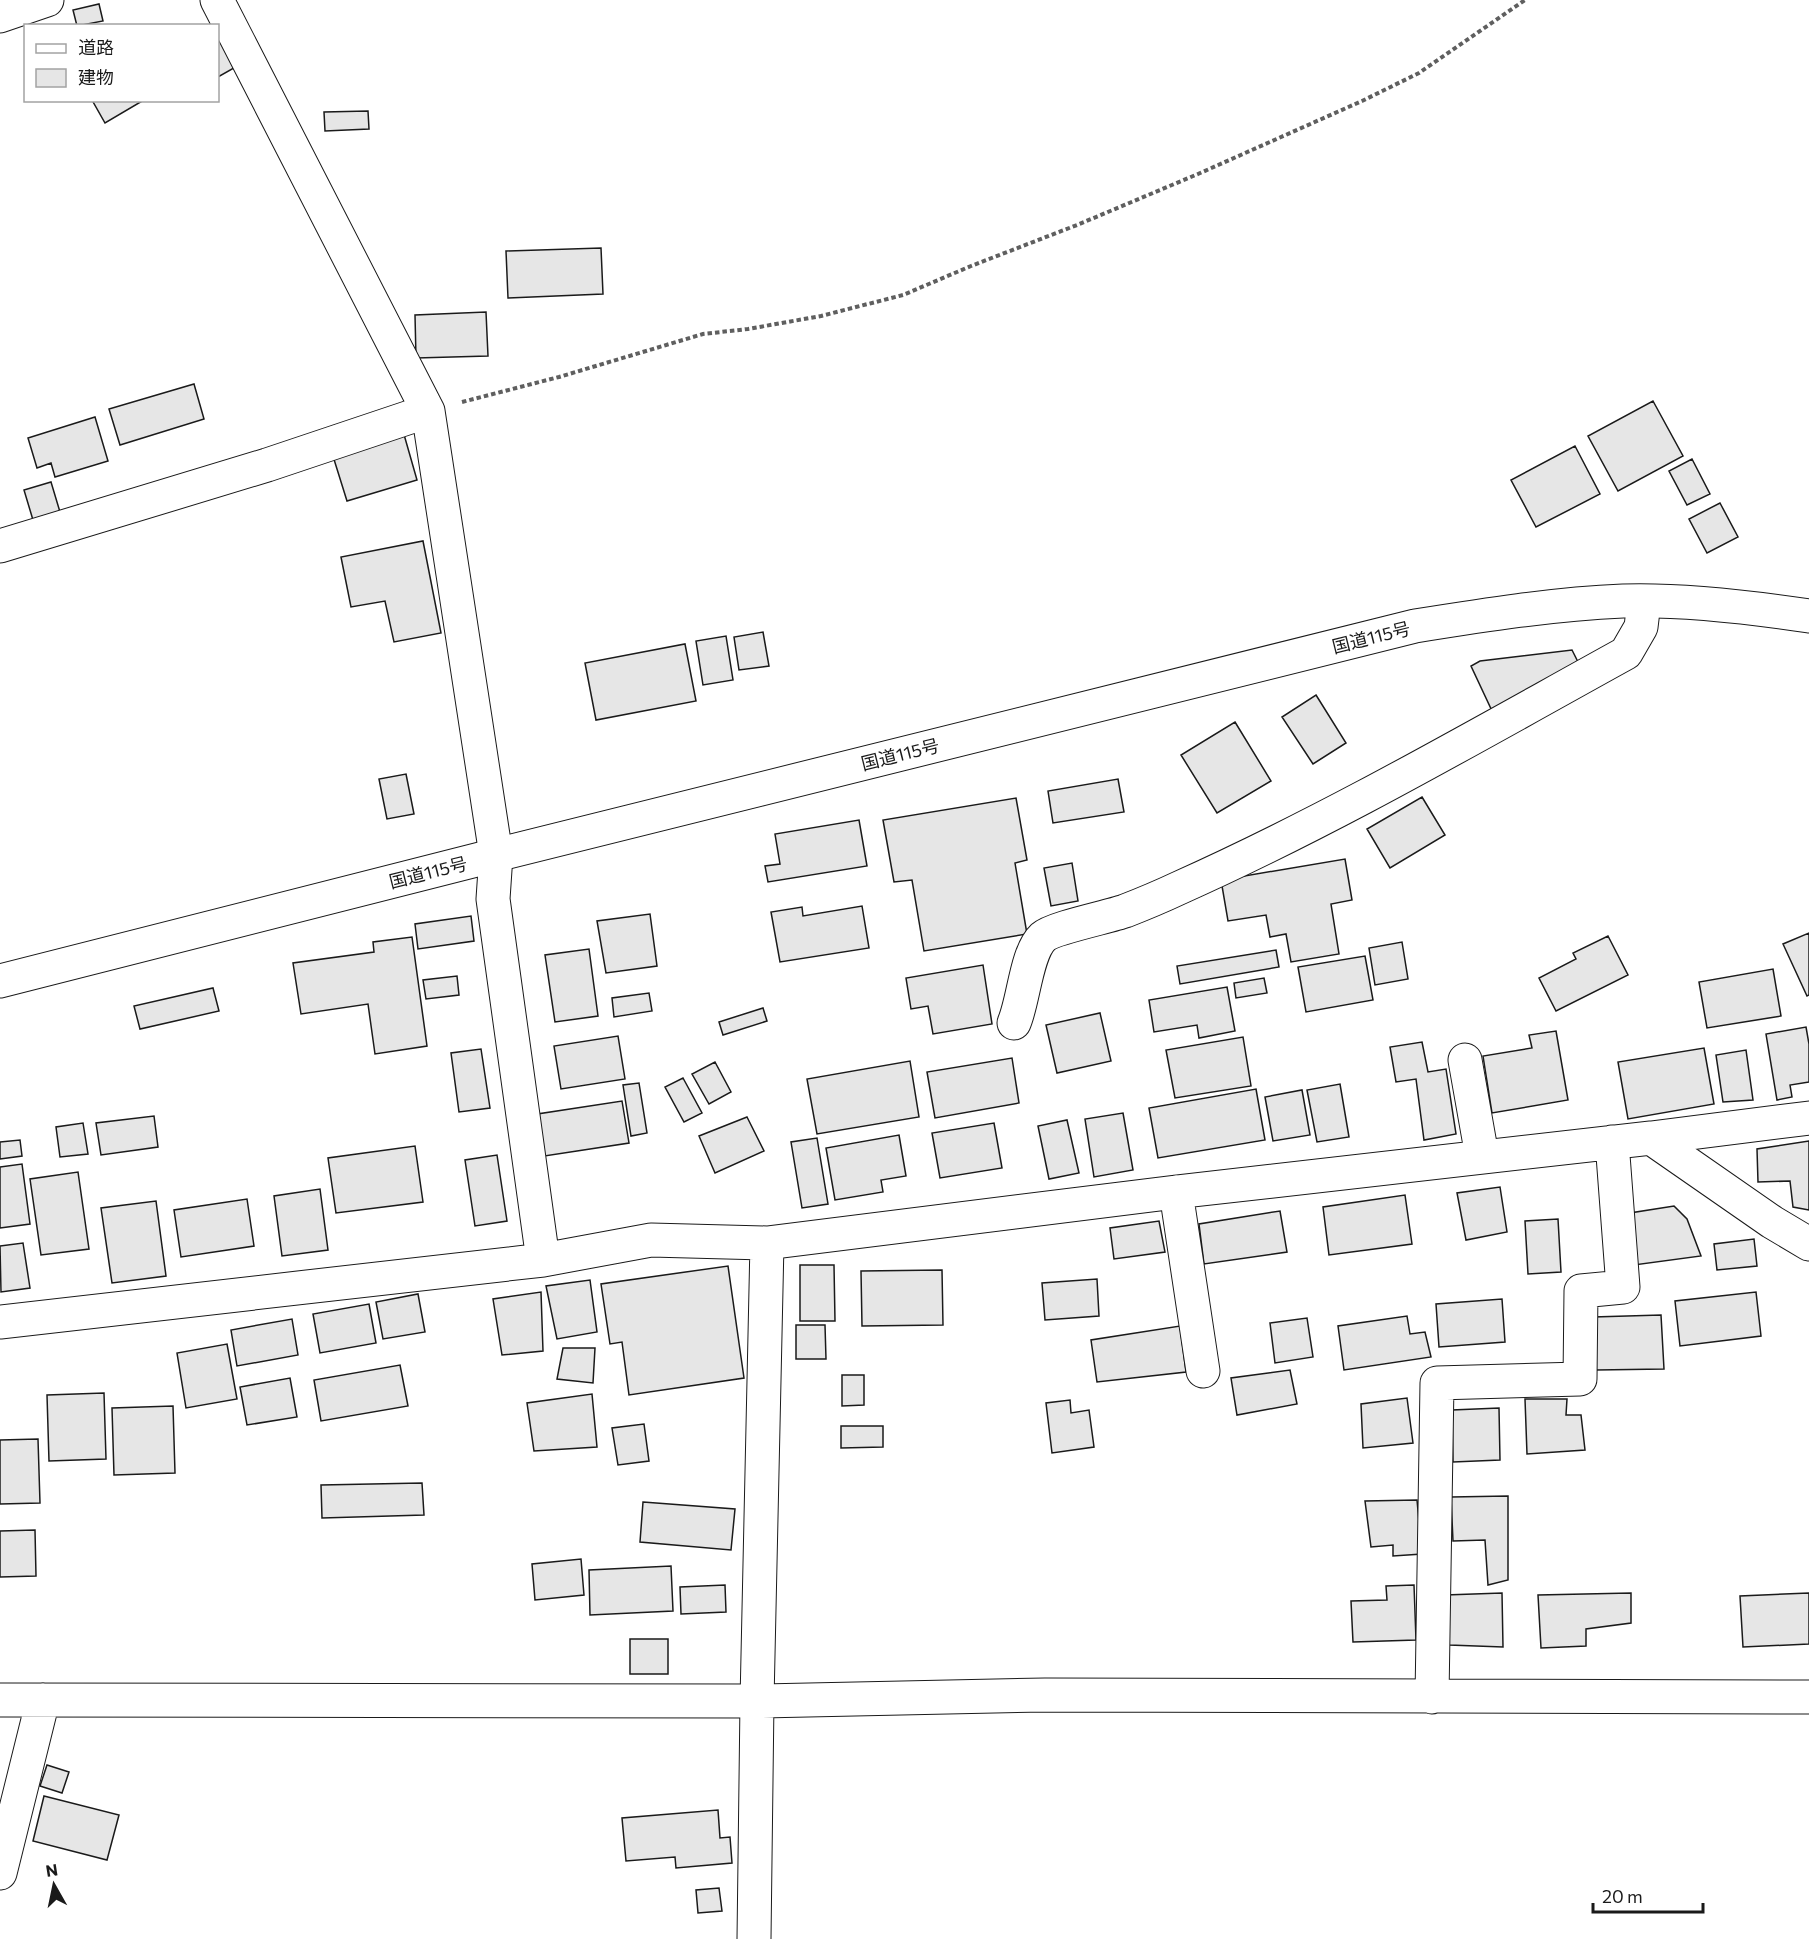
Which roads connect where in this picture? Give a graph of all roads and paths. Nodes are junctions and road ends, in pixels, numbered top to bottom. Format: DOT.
graph roads {
  1 [pos="47,0"];
  2 [pos="217,0"];
  3 [pos="1525,0"];
  4 [pos="0,16"];
  5 [pos="428,411"];
  6 [pos="0,546"];
  7 [pos="1644,602"];
  8 [pos="1809,616"];
  9 [pos="496,855"];
  10 [pos="0,981"];
  11 [pos="1014,1023"];
  12 [pos="1465,1060"];
  13 [pos="1809,1118"];
  14 [pos="1651,1138"];
  15 [pos="1612,1142"];
  16 [pos="1482,1156"];
  17 [pos="1176,1192"];
  18 [pos="767,1243"];
  19 [pos="1809,1244"];
  20 [pos="543,1260"];
  21 [pos="0,1322"];
  22 [pos="1203,1371"];
  23 [pos="1432,1697"];
  24 [pos="1809,1697"];
  25 [pos="0,1700"];
  26 [pos="43,1700"];
  27 [pos="757,1701"];
  28 [pos="0,1873"];
  29 [pos="754,1939"];
  1 -- 4 [label="main road"];
  2 -- 5 [label="main road"];
  3 -- 5 [label="path"];
  5 -- 6 [label="main road"];
  5 -- 9 [label="main road"];
  7 -- 8 [label="main road, 国道115号"];
  7 -- 9 [label="main road, 国道115号"];
  7 -- 11 [label="main road"];
  9 -- 10 [label="main road, 国道115号"];
  9 -- 20 [label="main road"];
  12 -- 16 [label="main road"];
  13 -- 14 [label="main road"];
  14 -- 15 [label="main road"];
  14 -- 19 [label="main road"];
  15 -- 16 [label="main road"];
  15 -- 23 [label="main road"];
  16 -- 17 [label="main road"];
  17 -- 18 [label="main road"];
  17 -- 22 [label="main road"];
  18 -- 20 [label="main road"];
  18 -- 27 [label="main road"];
  20 -- 21 [label="main road"];
  23 -- 24 [label="main road"];
  23 -- 27 [label="main road"];
  25 -- 26 [label="main road"];
  26 -- 27 [label="main road"];
  26 -- 28 [label="main road"];
  27 -- 29 [label="main road"];
}
